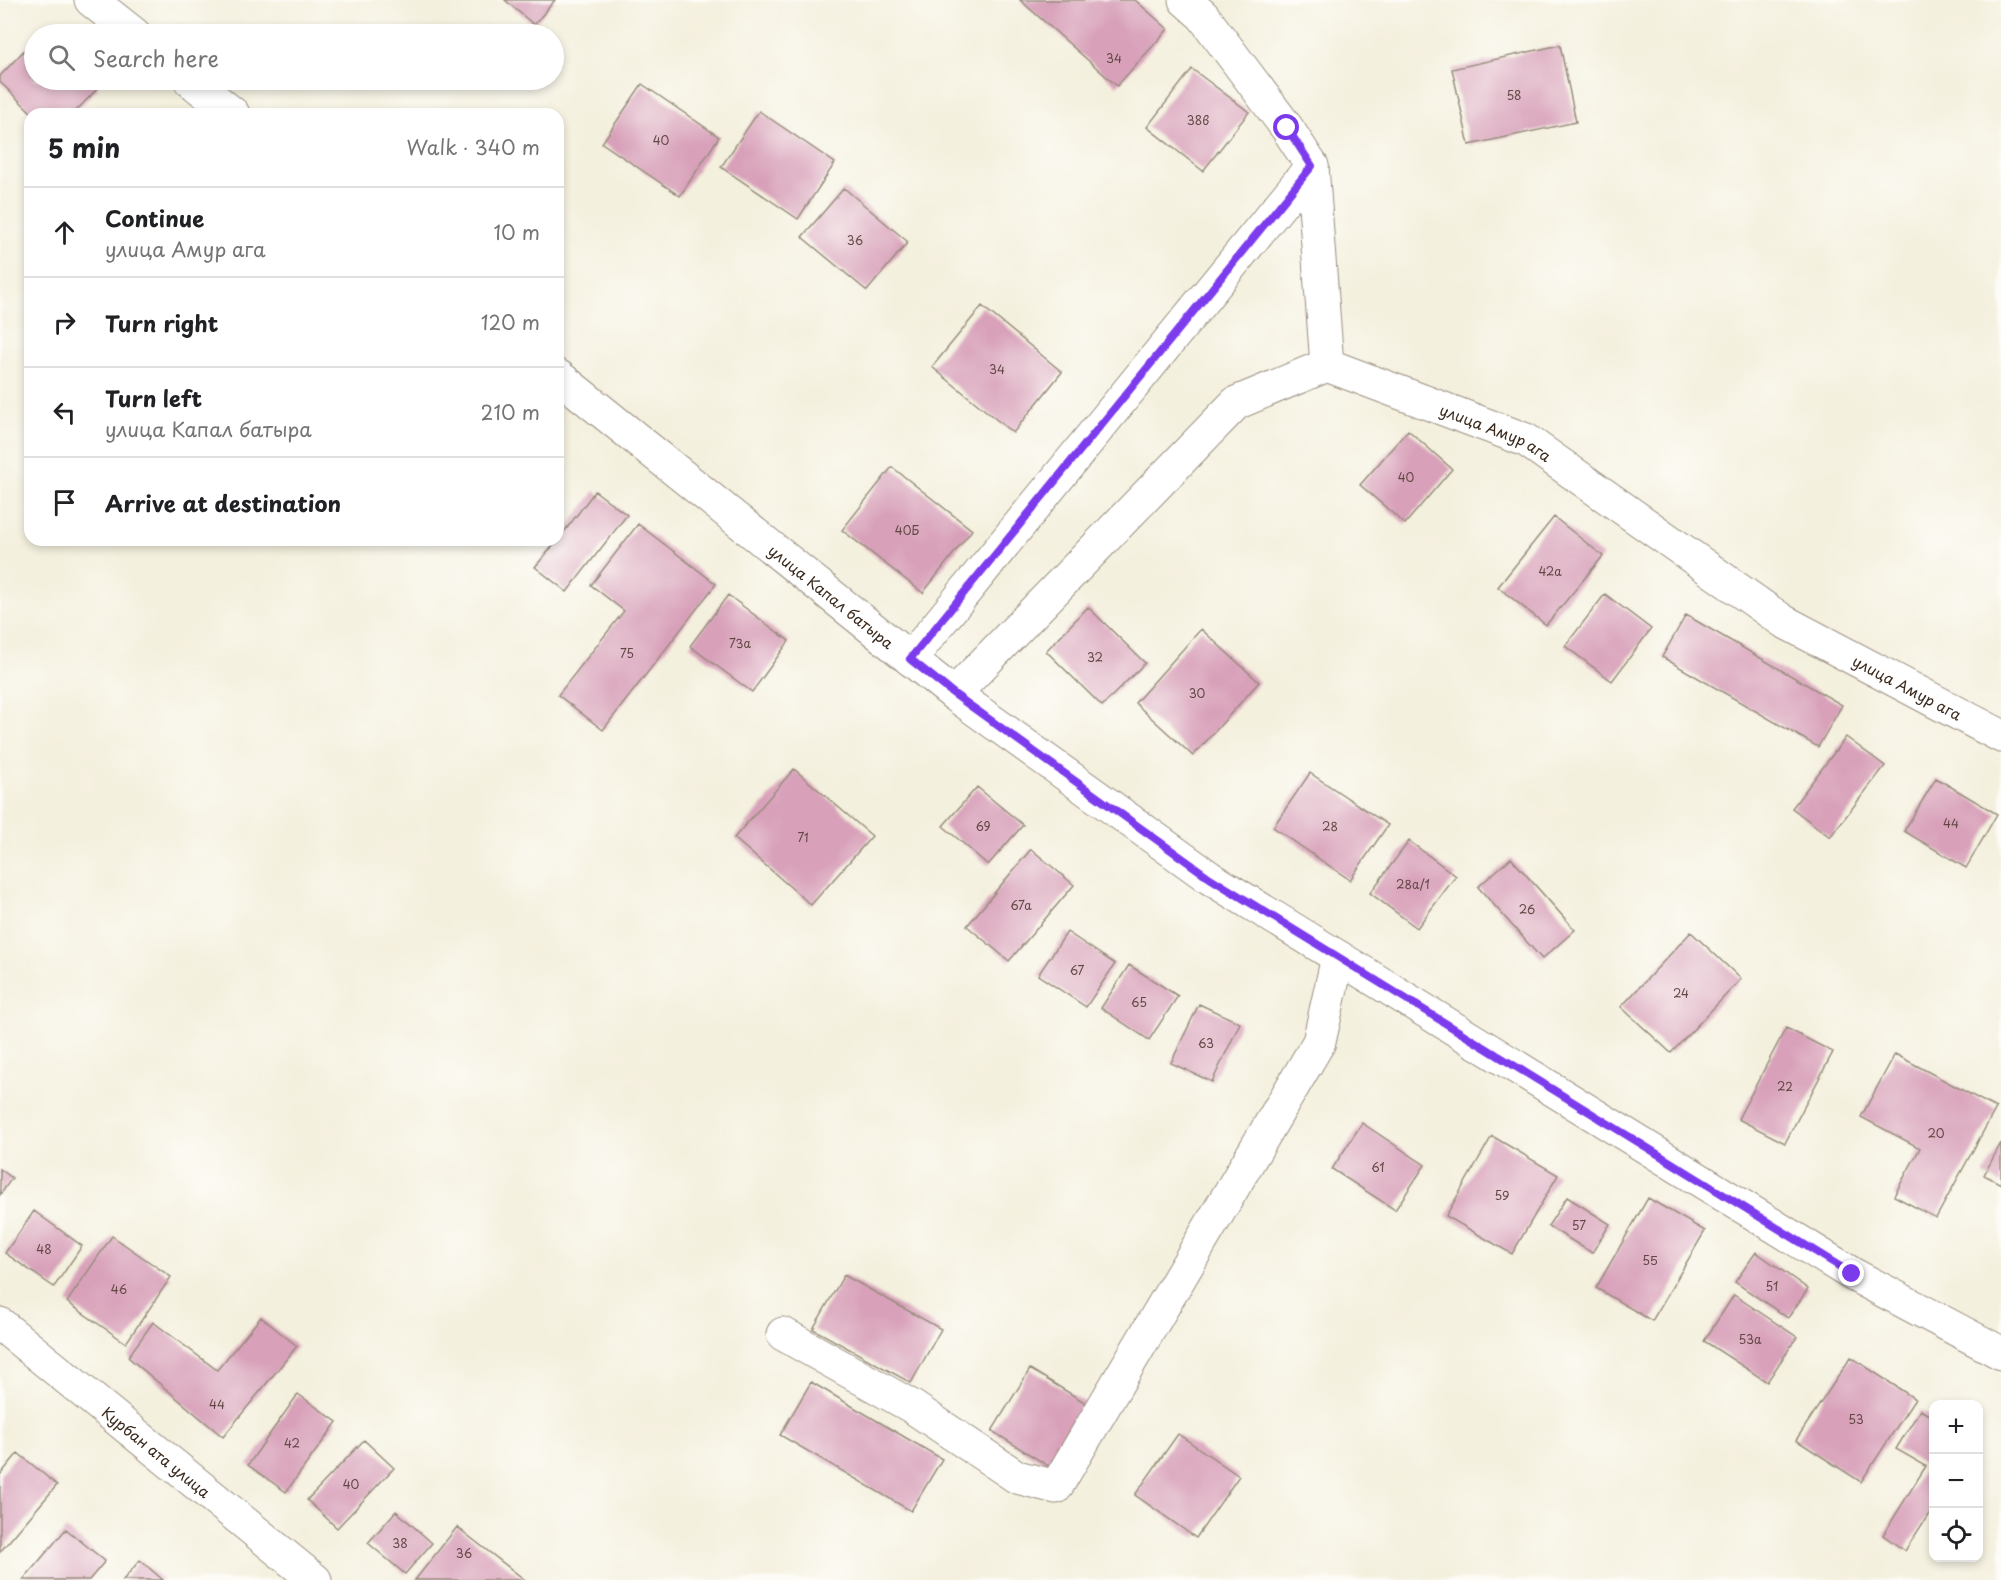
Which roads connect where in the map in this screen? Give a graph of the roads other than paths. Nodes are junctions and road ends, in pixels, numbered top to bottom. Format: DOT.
graph roads {
  1 [pos="91,0"];
  2 [pos="1185,0"];
  3 [pos="121,24"];
  4 [pos="203,90"];
  5 [pos="225,108"];
  6 [pos="1312,166"];
  7 [pos="1327,365"];
  8 [pos="564,381"];
  9 [pos="910,659"];
  10 [pos="954,694"];
  11 [pos="2001,736"];
  12 [pos="1338,957"];
  13 [pos="0,1324"];
  14 [pos="783,1334"];
  15 [pos="2001,1353"];
  16 [pos="315,1580"];
  1 -- 3 [label="street"];
  2 -- 6 [label="street"];
  4 -- 5 [label="street"];
  6 -- 7 [label="street"];
  6 -- 9 [label="street"];
  7 -- 10 [label="street"];
  7 -- 11 [label="street, улица Амур ага"];
  8 -- 9 [label="street, улица Капал батыра"];
  9 -- 10 [label="street, улица Капал батыра"];
  10 -- 12 [label="street, улица Капал батыра"];
  12 -- 14 [label="street"];
  12 -- 15 [label="street, улица Капал батыра"];
  13 -- 16 [label="street, Курбан ата улица"];
}
